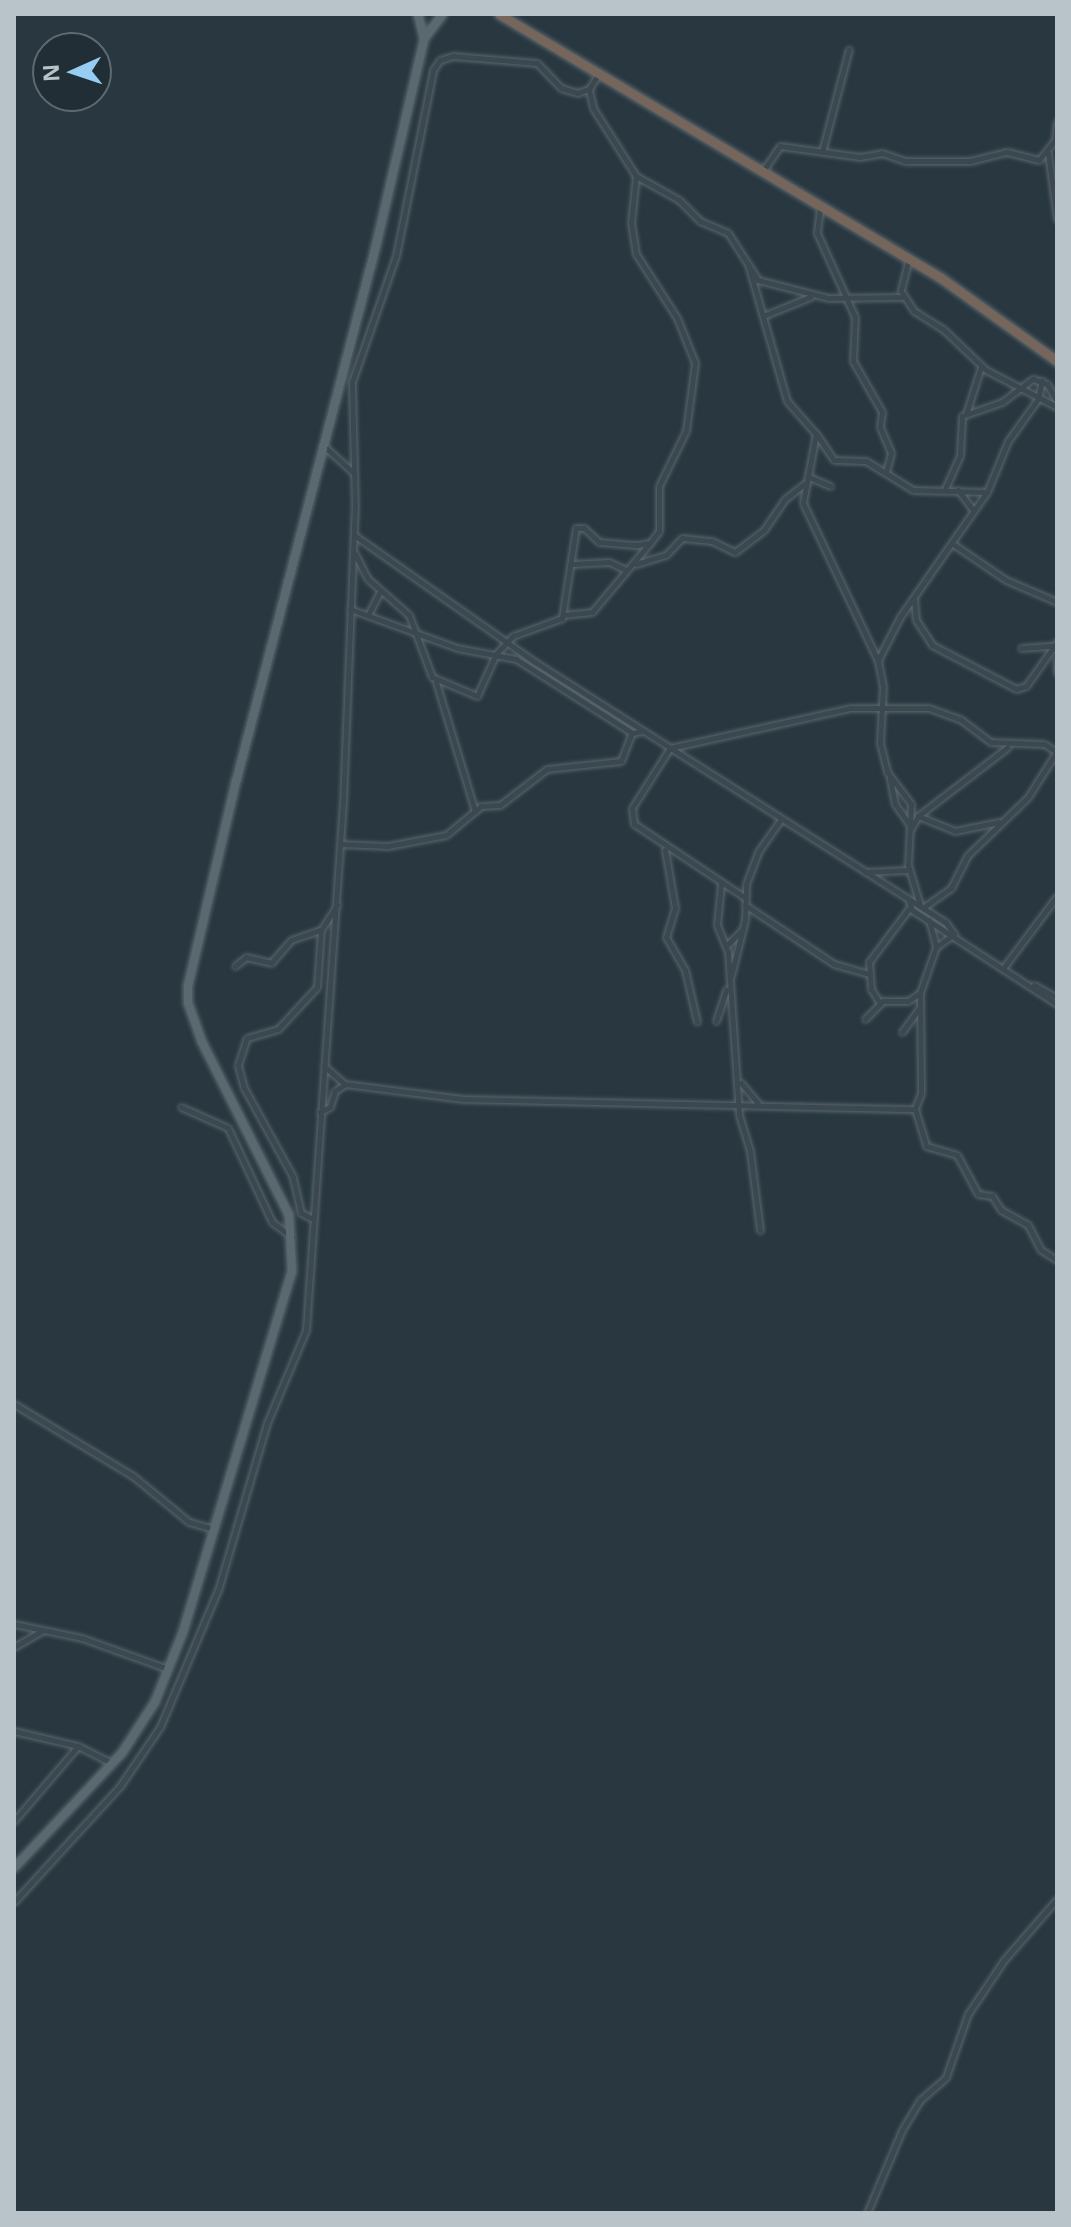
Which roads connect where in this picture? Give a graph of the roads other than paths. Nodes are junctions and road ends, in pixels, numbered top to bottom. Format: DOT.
graph roads {
  1 [pos="418,14"];
  2 [pos="443,14"];
  3 [pos="499,14"];
  4 [pos="424,39"];
  5 [pos="849,49"];
  6 [pos="600,72"];
  7 [pos="589,89"];
  8 [pos="1057,122"];
  9 [pos="1048,152"];
  10 [pos="822,153"];
  11 [pos="763,171"];
  12 [pos="636,176"];
  13 [pos="821,205"];
  14 [pos="1057,219"];
  15 [pos="909,258"];
  16 [pos="748,264"];
  17 [pos="812,296"];
  18 [pos="903,297"];
  19 [pos="846,300"];
  20 [pos="763,316"];
  21 [pos="1056,356"];
  22 [pos="981,366"];
  23 [pos="1042,380"];
  24 [pos="1018,387"];
  25 [pos="1038,399"];
  26 [pos="1057,404"];
  27 [pos="965,414"];
  28 [pos="816,434"];
  29 [pos="325,447"];
  30 [pos="886,472"];
  31 [pos="355,474"];
  32 [pos="809,477"];
  33 [pos="952,481"];
  34 [pos="805,484"];
  35 [pos="830,486"];
  36 [pos="945,489"];
  37 [pos="957,489"];
  38 [pos="987,492"];
  39 [pos="974,511"];
  40 [pos="354,535"];
  41 [pos="650,543"];
  42 [pos="952,544"];
  43 [pos="354,548"];
  44 [pos="573,564"];
  45 [pos="636,564"];
  46 [pos="624,569"];
  47 [pos="380,591"];
  48 [pos="914,598"];
  49 [pos="1057,602"];
  50 [pos="350,609"];
  51 [pos="368,615"];
  52 [pos="563,615"];
  53 [pos="418,632"];
  54 [pos="507,642"];
  55 [pos="1056,644"];
  56 [pos="1021,648"];
  57 [pos="496,654"];
  58 [pos="1057,659"];
  59 [pos="878,661"];
  60 [pos="1057,673"];
  61 [pos="435,680"];
  62 [pos="880,709"];
  63 [pos="644,730"];
  64 [pos="632,733"];
  65 [pos="1009,746"];
  66 [pos="670,748"];
  67 [pos="1057,751"];
  68 [pos="890,778"];
  69 [pos="475,812"];
  70 [pos="915,815"];
  71 [pos="780,821"];
  72 [pos="1000,822"];
  73 [pos="909,825"];
  74 [pos="908,834"];
  75 [pos="341,844"];
  76 [pos="664,847"];
  77 [pos="908,870"];
  78 [pos="864,872"];
  79 [pos="721,883"];
  80 [pos="1057,896"];
  81 [pos="744,897"];
  82 [pos="936,902"];
  83 [pos="909,903"];
  84 [pos="338,904"];
  85 [pos="745,905"];
  86 [pos="921,906"];
  87 [pos="931,917"];
  88 [pos="743,929"];
  89 [pos="321,930"];
  90 [pos="954,934"];
  91 [pos="727,945"];
  92 [pos="936,947"];
  93 [pos="235,966"];
  94 [pos="1004,967"];
  95 [pos="868,974"];
  96 [pos="728,985"];
  97 [pos="920,993"];
  98 [pos="1057,1001"];
  99 [pos="880,1003"];
  100 [pos="920,1008"];
  101 [pos="865,1019"];
  102 [pos="716,1021"];
  103 [pos="697,1022"];
  104 [pos="902,1032"];
  105 [pos="324,1065"];
  106 [pos="739,1081"];
  107 [pos="345,1084"];
  108 [pos="759,1103"];
  109 [pos="739,1104"];
  110 [pos="181,1107"];
  111 [pos="915,1109"];
  112 [pos="320,1112"];
  113 [pos="311,1218"];
  114 [pos="760,1230"];
  115 [pos="293,1237"];
  116 [pos="1057,1260"];
  117 [pos="14,1404"];
  118 [pos="215,1529"];
  119 [pos="14,1624"];
  120 [pos="43,1630"];
  121 [pos="14,1647"];
  122 [pos="169,1669"];
  123 [pos="14,1731"];
  124 [pos="78,1746"];
  125 [pos="112,1764"];
  126 [pos="14,1821"];
  127 [pos="14,1868"];
  128 [pos="1057,1899"];
  129 [pos="14,1902"];
  130 [pos="867,2213"];
  1 -- 4 [label="main road"];
  2 -- 4 [label="main road"];
  3 -- 6 [label="highway"];
  4 -- 29 [label="main road"];
  5 -- 10 [label="street"];
  6 -- 7 [label="street"];
  6 -- 11 [label="highway"];
  7 -- 12 [label="street"];
  7 -- 31 [label="street"];
  8 -- 9 [label="street"];
  9 -- 10 [label="street"];
  9 -- 14 [label="street"];
  10 -- 11 [label="street"];
  11 -- 13 [label="highway"];
  12 -- 16 [label="street"];
  12 -- 41 [label="street"];
  13 -- 15 [label="highway"];
  13 -- 19 [label="street"];
  15 -- 18 [label="street"];
  15 -- 21 [label="highway"];
  16 -- 17 [label="street"];
  16 -- 20 [label="street"];
  17 -- 19 [label="street"];
  17 -- 20 [label="street"];
  18 -- 19 [label="street"];
  18 -- 22 [label="street"];
  19 -- 30 [label="street"];
  20 -- 28 [label="street"];
  22 -- 24 [label="street"];
  22 -- 27 [label="street"];
  23 -- 24 [label="street"];
  23 -- 25 [label="street"];
  23 -- 26 [label="street"];
  24 -- 25 [label="street"];
  24 -- 27 [label="street"];
  25 -- 26 [label="street"];
  25 -- 38 [label="street"];
  27 -- 33 [label="street"];
  28 -- 30 [label="street"];
  28 -- 32 [label="street"];
  29 -- 31 [label="street"];
  29 -- 115 [label="main road"];
  30 -- 36 [label="street"];
  31 -- 40 [label="street"];
  32 -- 34 [label="street"];
  32 -- 35 [label="street"];
  33 -- 36 [label="street"];
  33 -- 37 [label="street"];
  34 -- 45 [label="street"];
  34 -- 59 [label="street"];
  36 -- 37 [label="street"];
  37 -- 38 [label="street"];
  37 -- 39 [label="street"];
  38 -- 39 [label="street"];
  39 -- 42 [label="street"];
  40 -- 43 [label="street"];
  40 -- 54 [label="street"];
  41 -- 44 [label="street"];
  41 -- 45 [label="street"];
  42 -- 48 [label="street"];
  42 -- 49 [label="street"];
  43 -- 47 [label="street"];
  43 -- 50 [label="street"];
  44 -- 46 [label="street"];
  44 -- 52 [label="street"];
  45 -- 46 [label="street"];
  46 -- 52 [label="street"];
  47 -- 51 [label="street"];
  47 -- 53 [label="street"];
  48 -- 55 [label="street"];
  48 -- 59 [label="street"];
  50 -- 51 [label="street"];
  50 -- 75 [label="street"];
  51 -- 53 [label="street"];
  52 -- 54 [label="street"];
  53 -- 57 [label="street"];
  53 -- 61 [label="street"];
  54 -- 57 [label="street"];
  54 -- 63 [label="street"];
  55 -- 56 [label="street"];
  57 -- 61 [label="street"];
  57 -- 64 [label="street"];
  58 -- 60 [label="street"];
  59 -- 62 [label="street"];
  61 -- 69 [label="street"];
  62 -- 65 [label="street"];
  62 -- 66 [label="street"];
  62 -- 68 [label="street"];
  63 -- 64 [label="street"];
  63 -- 66 [label="street"];
  64 -- 69 [label="street"];
  65 -- 67 [label="street"];
  65 -- 70 [label="street"];
  66 -- 71 [label="street"];
  66 -- 76 [label="street"];
  67 -- 72 [label="street"];
  68 -- 70 [label="street"];
  68 -- 73 [label="street"];
  69 -- 75 [label="street"];
  70 -- 72 [label="street"];
  70 -- 73 [label="street"];
  70 -- 74 [label="street"];
  71 -- 78 [label="street"];
  71 -- 81 [label="street"];
  72 -- 82 [label="street"];
  73 -- 74 [label="street"];
  74 -- 77 [label="street"];
  75 -- 84 [label="street"];
  76 -- 79 [label="street"];
  76 -- 103 [label="street"];
  77 -- 78 [label="street"];
  77 -- 86 [label="street"];
  78 -- 83 [label="street"];
  79 -- 81 [label="street"];
  79 -- 91 [label="street"];
  80 -- 94 [label="street"];
  81 -- 85 [label="street"];
  82 -- 86 [label="street"];
  82 -- 87 [label="street"];
  83 -- 86 [label="street"];
  83 -- 87 [label="street"];
  83 -- 95 [label="street"];
  84 -- 89 [label="street"];
  84 -- 105 [label="street"];
  85 -- 88 [label="street"];
  85 -- 95 [label="street"];
  86 -- 87 [label="street"];
  87 -- 90 [label="street"];
  87 -- 92 [label="street"];
  88 -- 91 [label="street"];
  88 -- 96 [label="street"];
  89 -- 93 [label="street"];
  89 -- 113 [label="street"];
  90 -- 92 [label="street"];
  90 -- 94 [label="street"];
  91 -- 96 [label="street"];
  92 -- 97 [label="street"];
  94 -- 98 [label="street"];
  95 -- 99 [label="street"];
  96 -- 102 [label="street"];
  96 -- 106 [label="street"];
  97 -- 99 [label="street"];
  97 -- 100 [label="street"];
  99 -- 101 [label="street"];
  100 -- 104 [label="street"];
  100 -- 111 [label="street"];
  105 -- 107 [label="street"];
  105 -- 112 [label="street"];
  106 -- 108 [label="street"];
  106 -- 109 [label="street"];
  107 -- 109 [label="street"];
  107 -- 112 [label="street"];
  108 -- 109 [label="street"];
  108 -- 111 [label="street"];
  109 -- 114 [label="street"];
  110 -- 115 [label="street"];
  111 -- 116 [label="street"];
  112 -- 113 [label="street"];
  113 -- 129 [label="street"];
  115 -- 118 [label="main road"];
  117 -- 118 [label="street"];
  118 -- 122 [label="main road"];
  119 -- 120 [label="street"];
  120 -- 121 [label="street"];
  120 -- 122 [label="street"];
  122 -- 125 [label="main road"];
  123 -- 124 [label="street"];
  124 -- 125 [label="street"];
  124 -- 126 [label="street"];
  125 -- 127 [label="main road"];
  128 -- 130 [label="street"];
}
